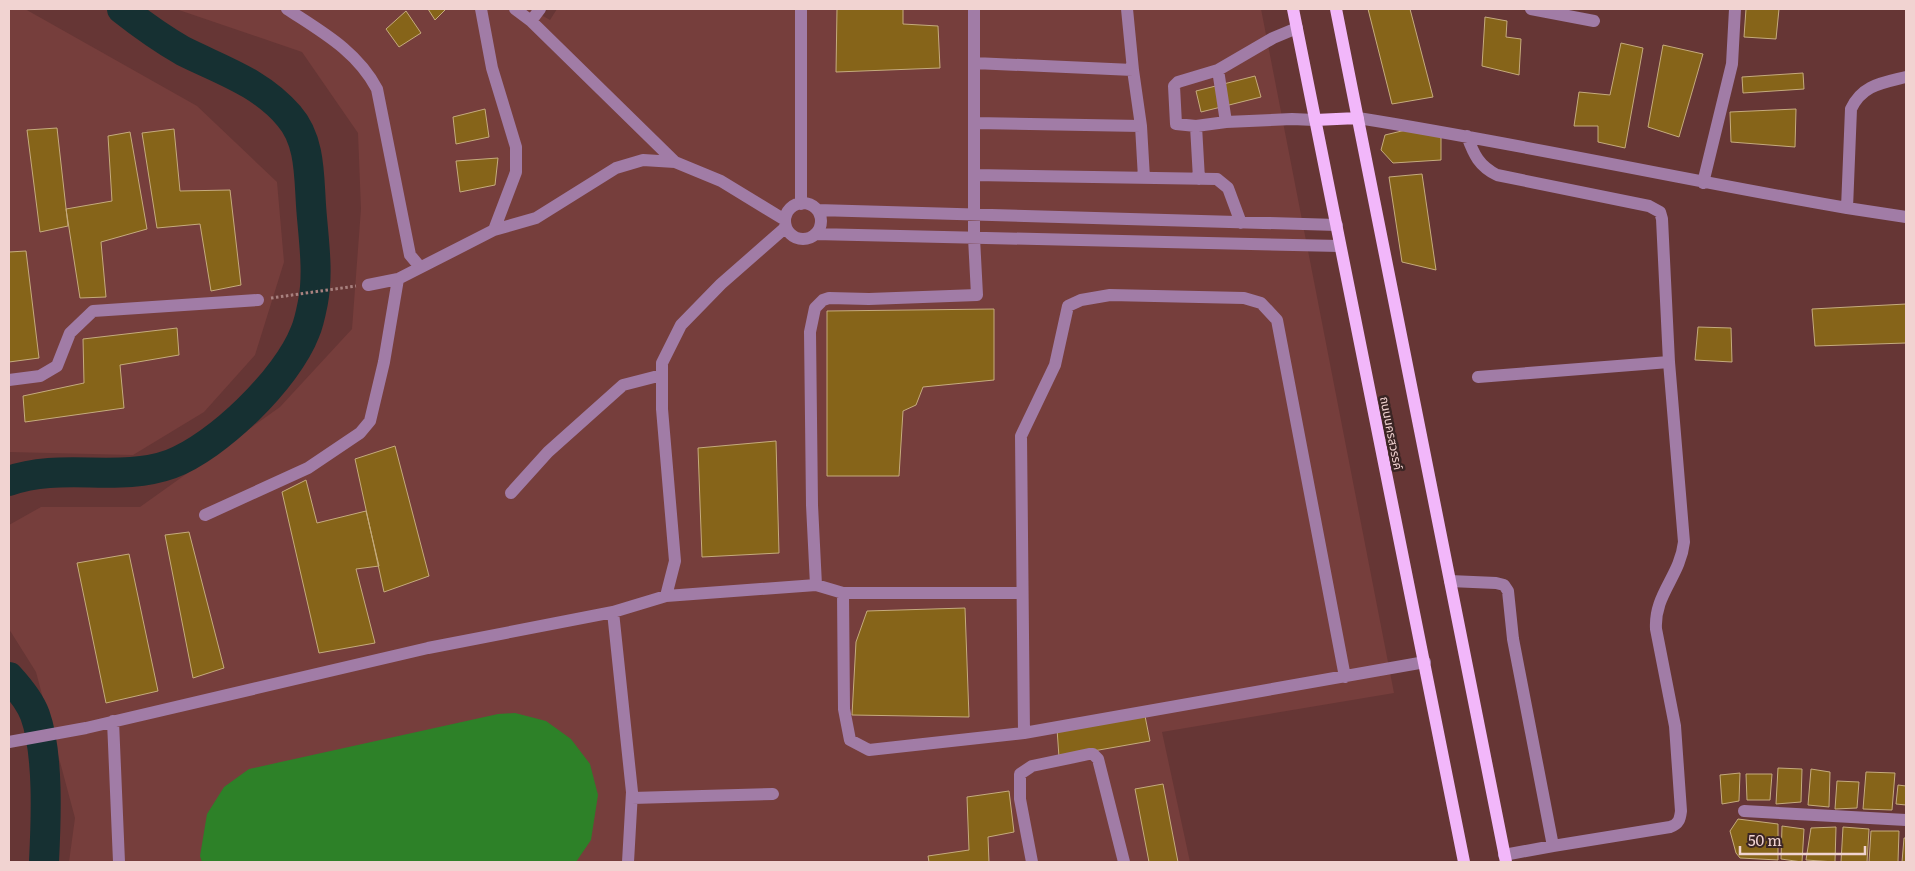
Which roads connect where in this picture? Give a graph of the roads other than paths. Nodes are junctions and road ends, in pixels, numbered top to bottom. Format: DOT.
graph roads {
  1 [pos="287,9"];
  2 [pos="481,9"];
  3 [pos="515,9"];
  4 [pos="540,9"];
  5 [pos="801,9"];
  6 [pos="974,9"];
  7 [pos="1127,9"];
  8 [pos="1294,9"];
  9 [pos="1336,9"];
  10 [pos="1531,9"];
  11 [pos="1735,9"];
  12 [pos="532,21"];
  13 [pos="1594,21"];
  14 [pos="1297,28"];
  15 [pos="974,63"];
  16 [pos="1134,70"];
  17 [pos="1218,70"];
  18 [pos="1906,77"];
  19 [pos="1358,118"];
  20 [pos="1315,120"];
  21 [pos="974,122"];
  22 [pos="1226,122"];
  23 [pos="1141,126"];
  24 [pos="1196,126"];
  25 [pos="1467,136"];
  26 [pos="675,162"];
  27 [pos="974,175"];
  28 [pos="1144,178"];
  29 [pos="1199,179"];
  30 [pos="1703,183"];
  31 [pos="801,204"];
  32 [pos="1847,208"];
  33 [pos="817,210"];
  34 [pos="974,216"];
  35 [pos="1906,217"];
  36 [pos="1241,223"];
  37 [pos="786,224"];
  38 [pos="1337,225"];
  39 [pos="494,230"];
  40 [pos="815,234"];
  41 [pos="974,238"];
  42 [pos="1340,246"];
  43 [pos="420,267"];
  44 [pos="398,279"];
  45 [pos="368,285"];
  46 [pos="258,300"];
  47 [pos="1669,362"];
  48 [pos="662,375"];
  49 [pos="1478,377"];
  50 [pos="9,380"];
  51 [pos="511,493"];
  52 [pos="206,515"];
  53 [pos="1450,581"];
  54 [pos="816,585"];
  55 [pos="843,593"];
  56 [pos="1021,593"];
  57 [pos="666,596"];
  58 [pos="613,612"];
  59 [pos="1425,662"];
  60 [pos="1345,677"];
  61 [pos="112,722"];
  62 [pos="1024,733"];
  63 [pos="9,742"];
  64 [pos="773,794"];
  65 [pos="632,798"];
  66 [pos="1744,811"];
  67 [pos="1906,820"];
  68 [pos="1553,846"];
  69 [pos="1505,859"];
  70 [pos="119,862"];
  71 [pos="628,862"];
  72 [pos="1032,862"];
  73 [pos="1124,862"];
  74 [pos="1464,862"];
  1 -- 43 [label="street"];
  2 -- 39 [label="street"];
  3 -- 12 [label="street"];
  4 -- 12 [label="street"];
  5 -- 31 [label="street"];
  6 -- 15 [label="street"];
  7 -- 16 [label="street"];
  8 -- 14 [label="main road, ถนนนครสวรรค์"];
  9 -- 19 [label="main road"];
  10 -- 13 [label="street"];
  11 -- 30 [label="street"];
  12 -- 26 [label="street"];
  14 -- 17 [label="street"];
  14 -- 20 [label="main road, ถนนนครสวรรค์"];
  15 -- 16 [label="street"];
  15 -- 21 [label="street"];
  16 -- 23 [label="street"];
  17 -- 22 [label="street"];
  17 -- 24 [label="street"];
  18 -- 32 [label="street"];
  19 -- 20 [label="main road"];
  19 -- 25 [label="street"];
  19 -- 53 [label="main road"];
  20 -- 22 [label="street"];
  20 -- 38 [label="main road, ถนนนครสวรรค์"];
  21 -- 23 [label="street"];
  21 -- 27 [label="street"];
  22 -- 24 [label="street"];
  23 -- 28 [label="street"];
  24 -- 29 [label="street"];
  25 -- 30 [label="street"];
  25 -- 47 [label="street"];
  26 -- 37 [label="street"];
  26 -- 39 [label="street"];
  27 -- 28 [label="street"];
  27 -- 34 [label="street"];
  28 -- 29 [label="street"];
  29 -- 36 [label="street"];
  30 -- 32 [label="street"];
  31 -- 33 [label="street"];
  31 -- 37 [label="street"];
  32 -- 35 [label="street"];
  33 -- 34 [label="street"];
  33 -- 40 [label="street"];
  34 -- 36 [label="street"];
  34 -- 41 [label="street"];
  36 -- 38 [label="street"];
  37 -- 40 [label="street"];
  37 -- 48 [label="street"];
  38 -- 42 [label="main road, ถนนนครสวรรค์"];
  39 -- 43 [label="street"];
  40 -- 41 [label="street"];
  41 -- 42 [label="street"];
  41 -- 54 [label="street"];
  42 -- 59 [label="main road, ถนนนครสวรรค์"];
  43 -- 44 [label="street"];
  44 -- 45 [label="street"];
  44 -- 52 [label="street"];
  46 -- 50 [label="street"];
  47 -- 49 [label="street"];
  47 -- 68 [label="street"];
  48 -- 51 [label="street"];
  48 -- 57 [label="street"];
  53 -- 68 [label="street"];
  53 -- 69 [label="main road"];
  54 -- 55 [label="street"];
  54 -- 57 [label="street"];
  55 -- 56 [label="street"];
  55 -- 62 [label="street"];
  56 -- 60 [label="street"];
  56 -- 62 [label="street"];
  57 -- 58 [label="street"];
  58 -- 61 [label="street"];
  58 -- 65 [label="street"];
  59 -- 60 [label="street"];
  59 -- 74 [label="main road, ถนนนครสวรรค์"];
  60 -- 62 [label="street"];
  61 -- 63 [label="street"];
  61 -- 70 [label="street"];
  64 -- 65 [label="street"];
  65 -- 71 [label="street"];
  66 -- 67 [label="street"];
  68 -- 69 [label="street"];
  72 -- 73 [label="street"];
}
